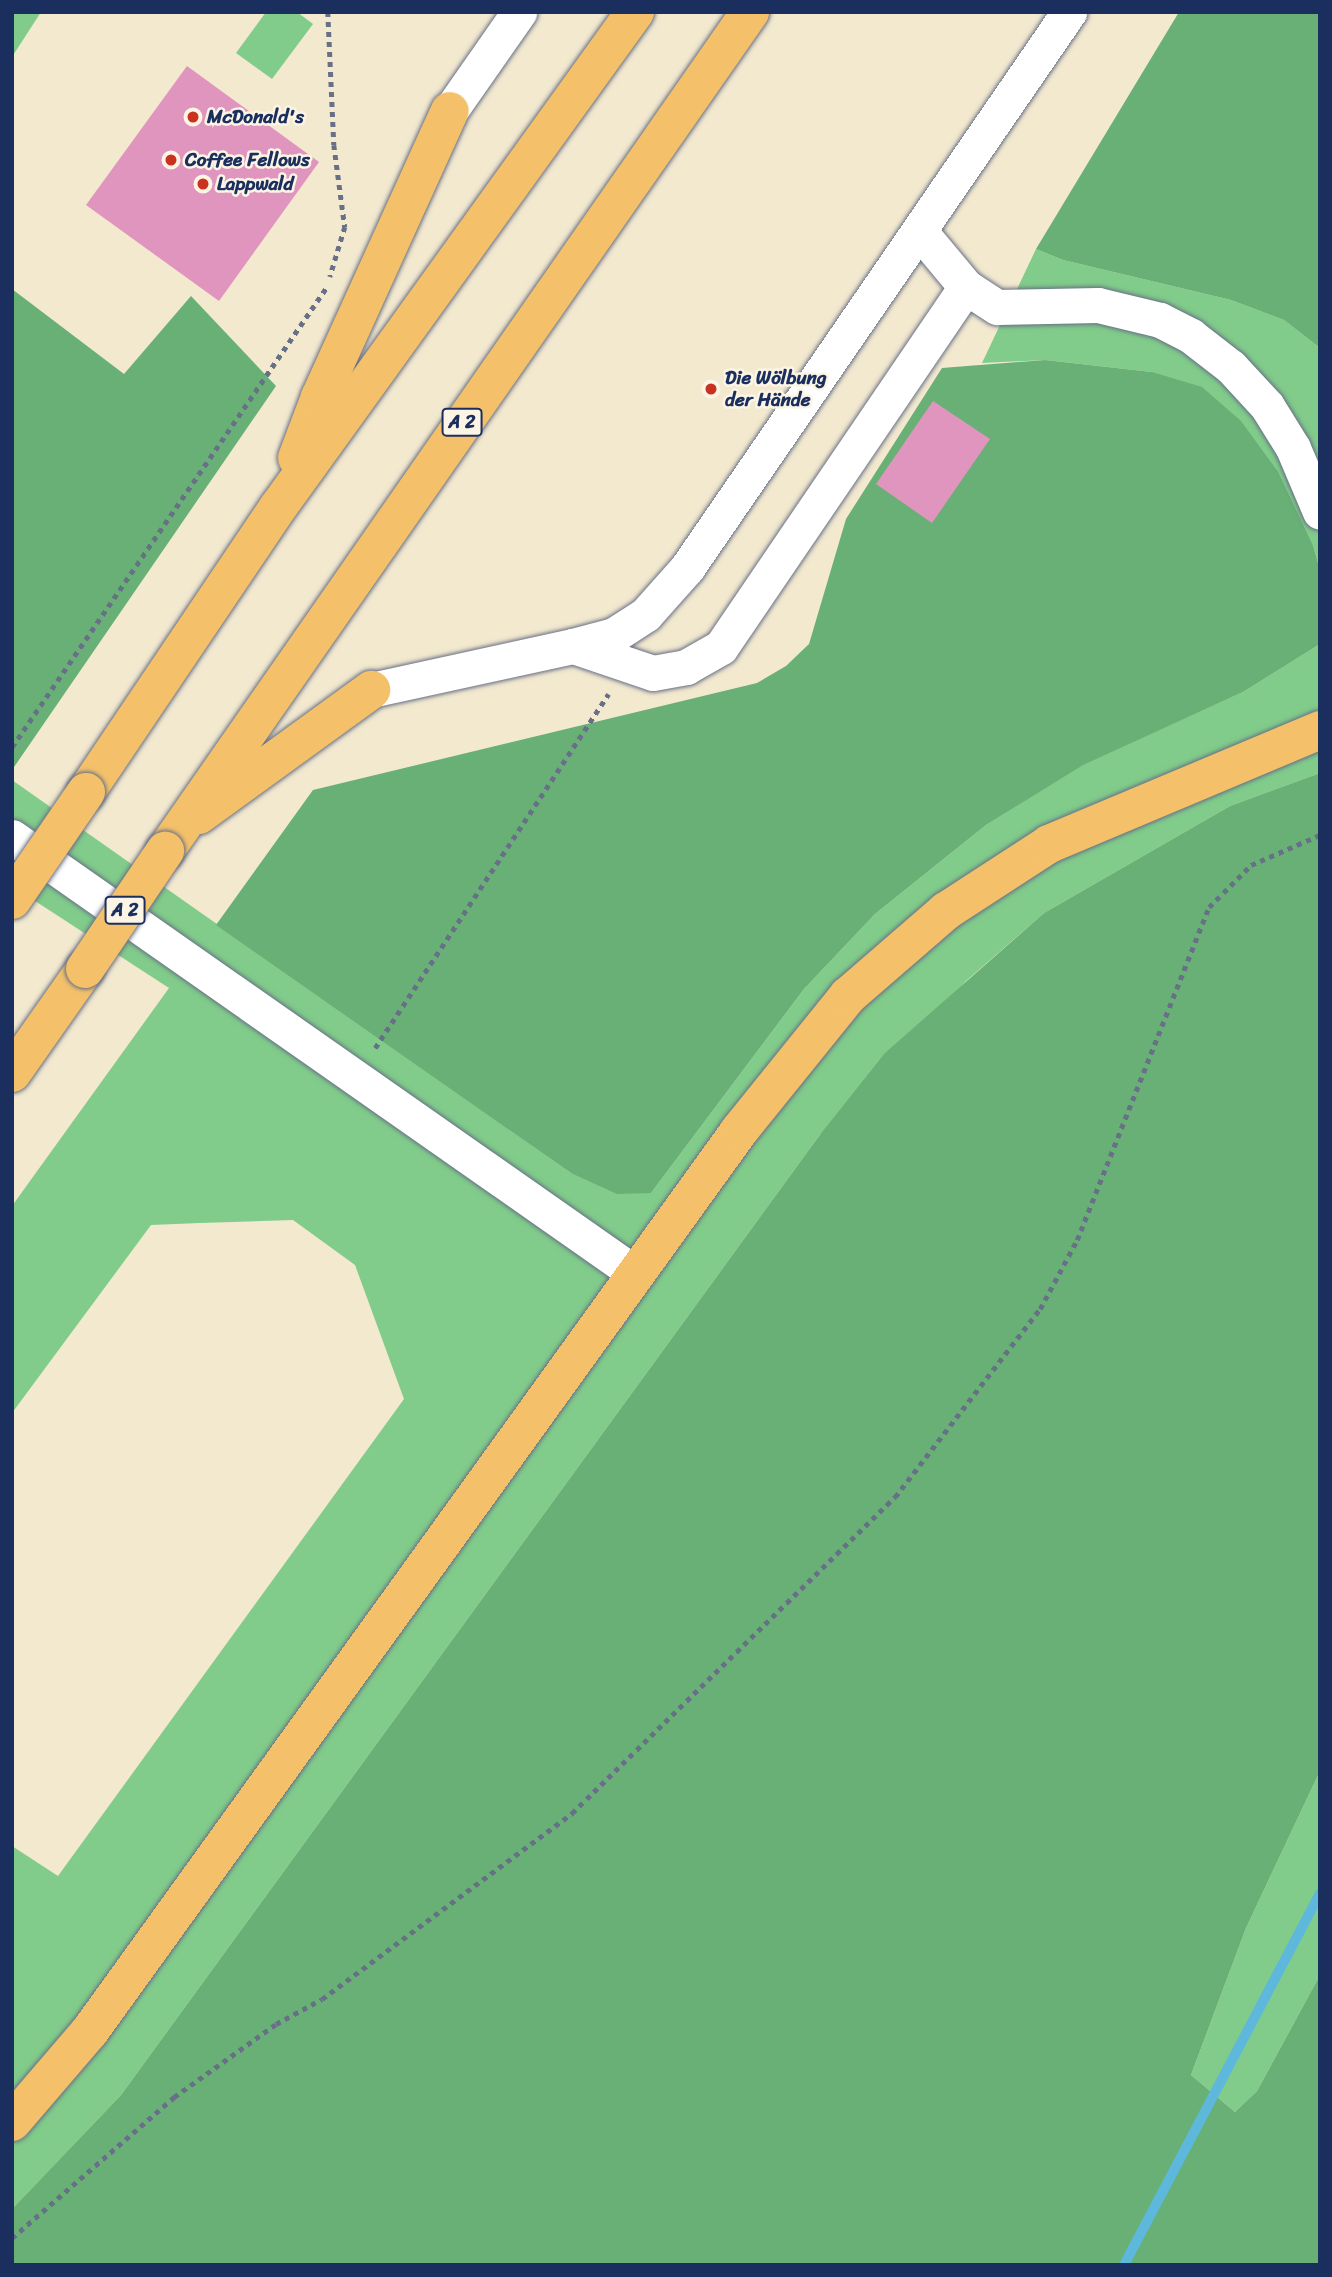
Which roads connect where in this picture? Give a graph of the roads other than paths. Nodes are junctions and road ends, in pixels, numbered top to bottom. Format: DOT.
graph roads {
  1 [pos="519,12"];
  2 [pos="635,12"];
  3 [pos="750,12"];
  4 [pos="1069,12"];
  5 [pos="450,111"];
  6 [pos="921,233"];
  7 [pos="966,287"];
  8 [pos="279,506"];
  9 [pos="1320,512"];
  10 [pos="573,646"];
  11 [pos="371,690"];
  12 [pos="1320,730"];
  13 [pos="12,837"];
  14 [pos="170,842"];
  15 [pos="12,900"];
  16 [pos="12,1073"];
  17 [pos="636,1274"];
  18 [pos="16,2115"];
  1 -- 5 [label="lane"];
  2 -- 8 [label="highway"];
  3 -- 14 [label="highway, A 2"];
  4 -- 6 [label="lane"];
  5 -- 8 [label="highway"];
  6 -- 7 [label="lane"];
  6 -- 10 [label="lane"];
  7 -- 9 [label="lane"];
  7 -- 10 [label="lane"];
  8 -- 15 [label="highway, bridge"];
  10 -- 11 [label="lane"];
  11 -- 14 [label="highway"];
  12 -- 17 [label="highway"];
  13 -- 17 [label="lane"];
  14 -- 16 [label="highway, A 2, bridge"];
  17 -- 18 [label="highway"];
}
